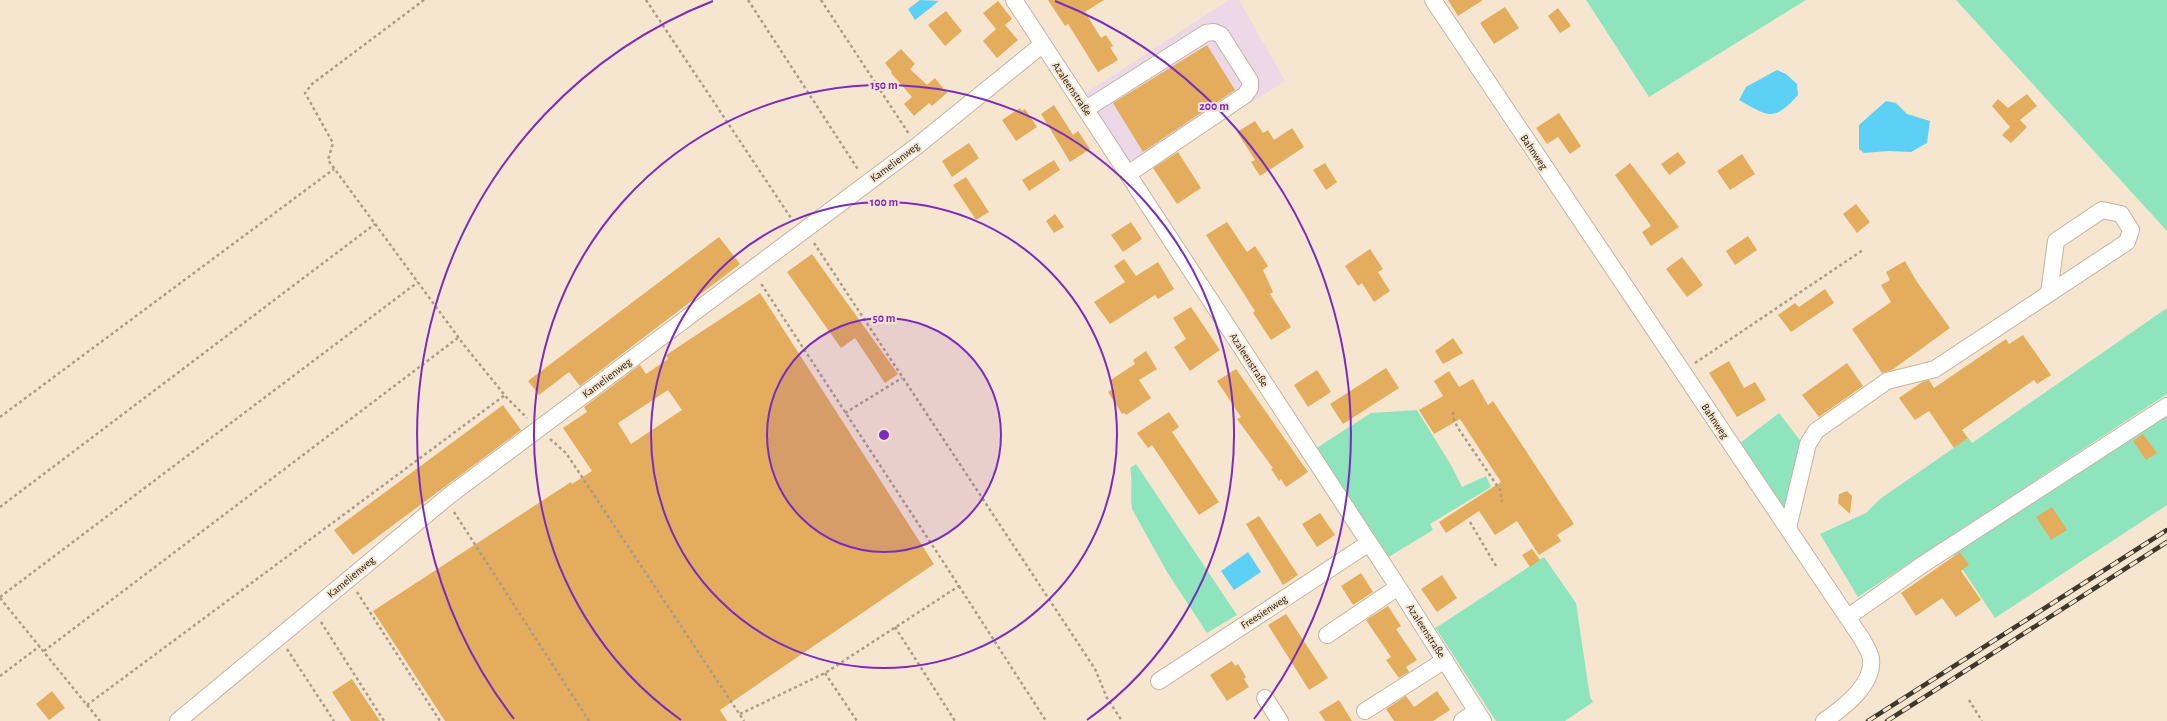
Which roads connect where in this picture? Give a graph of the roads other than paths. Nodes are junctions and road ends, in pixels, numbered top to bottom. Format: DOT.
graph roads {
  1 [pos="1014,0"];
  2 [pos="1433,0"];
  3 [pos="1043,44"];
  4 [pos="1086,109"];
  5 [pos="1128,174"];
  6 [pos="2049,293"];
  7 [pos="2167,406"];
  8 [pos="1788,528"];
  9 [pos="1369,543"];
  10 [pos="1398,587"];
  11 [pos="1848,617"];
  12 [pos="1327,635"];
  13 [pos="1445,660"];
  14 [pos="1159,681"];
  15 [pos="1265,698"];
  16 [pos="1365,711"];
  17 [pos="1480,716"];
  18 [pos="178,721"];
  19 [pos="1280,721"];
  20 [pos="1462,721"];
  21 [pos="1824,721"];
  1 -- 3 [label="street, Azaleenstraße"];
  2 -- 8 [label="street, Bahnweg"];
  3 -- 4 [label="street, Azaleenstraße"];
  3 -- 18 [label="street, Kamelienweg"];
  4 -- 5 [label="street, Azaleenstraße"];
  4 -- 5 [label="street"];
  5 -- 9 [label="street, Azaleenstraße"];
  6 -- 6 [label="street"];
  6 -- 8 [label="street"];
  7 -- 11 [label="street"];
  8 -- 11 [label="street, Bahnweg"];
  9 -- 10 [label="street, Azaleenstraße"];
  9 -- 14 [label="street, Freesienweg"];
  10 -- 12 [label="street"];
  10 -- 13 [label="street, Azaleenstraße"];
  11 -- 21 [label="street, Bahnweg"];
  13 -- 16 [label="street"];
  13 -- 17 [label="street, Azaleenstraße"];
  15 -- 19 [label="street"];
  17 -- 20 [label="street"];
}
